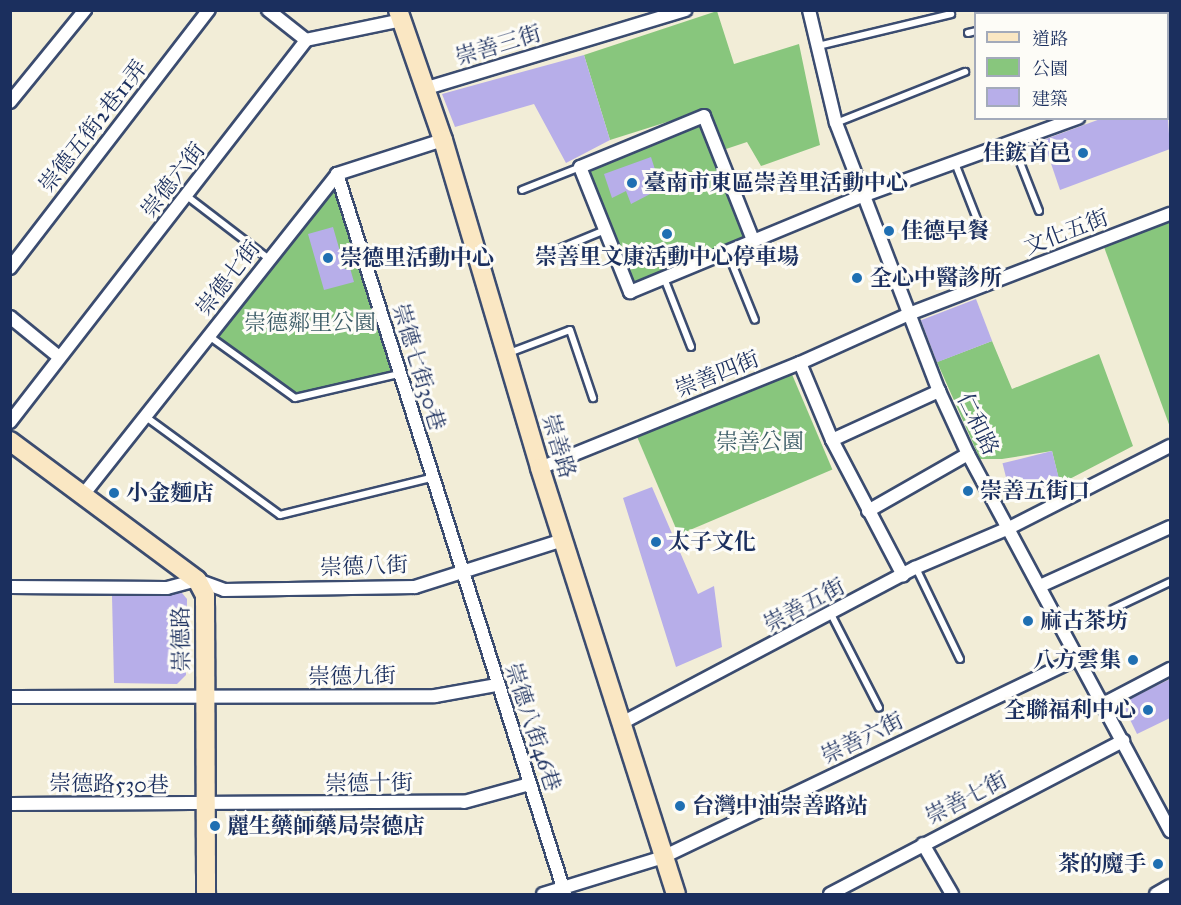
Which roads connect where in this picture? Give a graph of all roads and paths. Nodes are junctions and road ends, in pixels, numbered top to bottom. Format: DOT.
graph roads {
  1 [pos="85,10"];
  2 [pos="209,10"];
  3 [pos="268,10"];
  4 [pos="686,10"];
  5 [pos="809,10"];
  6 [pos="951,14"];
  7 [pos="401,15"];
  8 [pos="974,31"];
  9 [pos="968,33"];
  10 [pos="306,40"];
  11 [pos="818,46"];
  12 [pos="965,72"];
  13 [pos="427,88"];
  14 [pos="10,102"];
  15 [pos="1072,120"];
  16 [pos="836,123"];
  17 [pos="443,140"];
  18 [pos="1012,142"];
  19 [pos="955,163"];
  20 [pos="580,167"];
  21 [pos="337,174"];
  22 [pos="522,190"];
  23 [pos="862,196"];
  24 [pos="188,197"];
  25 [pos="1039,211"];
  26 [pos="1170,214"];
  27 [pos="605,230"];
  28 [pos="982,232"];
  29 [pos="753,240"];
  30 [pos="727,251"];
  31 [pos="549,253"];
  32 [pos="269,259"];
  33 [pos="10,268"];
  34 [pos="664,278"];
  35 [pos="909,314"];
  36 [pos="10,317"];
  37 [pos="754,320"];
  38 [pos="209,336"];
  39 [pos="691,347"];
  40 [pos="507,354"];
  41 [pos="59,357"];
  42 [pos="800,363"];
  43 [pos="399,374"];
  44 [pos="939,391"];
  45 [pos="593,398"];
  46 [pos="146,417"];
  47 [pos="10,422"];
  48 [pos="832,440"];
  49 [pos="10,441"];
  50 [pos="1170,447"];
  51 [pos="968,454"];
  52 [pos="540,468"];
  53 [pos="431,478"];
  54 [pos="83,495"];
  55 [pos="868,511"];
  56 [pos="1170,527"];
  57 [pos="1009,528"];
  58 [pos="563,540"];
  59 [pos="915,568"];
  60 [pos="461,573"];
  61 [pos="903,575"];
  62 [pos="197,580"];
  63 [pos="1170,582"];
  64 [pos="1040,586"];
  65 [pos="10,587"];
  66 [pos="1113,609"];
  67 [pos="832,616"];
  68 [pos="1078,658"];
  69 [pos="960,659"];
  70 [pos="1170,669"];
  71 [pos="497,684"];
  72 [pos="10,697"];
  73 [pos="206,699"];
  74 [pos="1103,704"];
  75 [pos="879,708"];
  76 [pos="620,724"];
  77 [pos="1123,741"];
  78 [pos="530,784"];
  79 [pos="10,804"];
  80 [pos="206,806"];
  81 [pos="1167,815"];
  82 [pos="1170,831"];
  83 [pos="923,844"];
  84 [pos="663,857"];
  85 [pos="1170,886"];
  86 [pos="853,890"];
  87 [pos="564,891"];
  88 [pos="206,894"];
  89 [pos="543,894"];
  90 [pos="676,894"];
  91 [pos="830,894"];
  92 [pos="952,894"];
  93 [pos="1156,894"];
  1 -- 14 [label="street"];
  2 -- 33 [label="street, 崇德五街2巷11弄"];
  3 -- 10 [label="street"];
  4 -- 13 [label="street, 崇善三街"];
  5 -- 11 [label="street, 仁和路"];
  6 -- 11 [label="lane"];
  7 -- 10 [label="street"];
  7 -- 13 [label="street, 崇善路"];
  8 -- 9 [label="lane"];
  10 -- 24 [label="street, 崇德六街"];
  11 -- 16 [label="street, 仁和路"];
  12 -- 16 [label="lane"];
  13 -- 17 [label="street, 崇善路"];
  15 -- 18 [label="street"];
  16 -- 23 [label="street, 仁和路"];
  17 -- 21 [label="street"];
  17 -- 40 [label="street, 崇善路"];
  18 -- 19 [label="street"];
  18 -- 25 [label="lane"];
  19 -- 23 [label="street"];
  19 -- 28 [label="lane"];
  20 -- 22 [label="lane"];
  20 -- 27 [label="street"];
  20 -- 29 [label="street"];
  21 -- 32 [label="street, 崇德七街"];
  21 -- 43 [label="street, 崇德七街30巷"];
  23 -- 29 [label="street"];
  23 -- 35 [label="street, 仁和路"];
  24 -- 32 [label="lane"];
  24 -- 41 [label="street, 崇德六街"];
  26 -- 35 [label="street, 文化五街"];
  27 -- 31 [label="lane"];
  27 -- 34 [label="street"];
  29 -- 30 [label="street"];
  30 -- 34 [label="street"];
  30 -- 37 [label="lane"];
  32 -- 38 [label="street, 崇德七街"];
  34 -- 39 [label="lane"];
  35 -- 42 [label="street, 崇善四街"];
  35 -- 44 [label="street, 仁和路"];
  36 -- 41 [label="street"];
  38 -- 43 [label="lane"];
  38 -- 46 [label="street, 崇德七街"];
  40 -- 45 [label="lane"];
  40 -- 52 [label="street, 崇善路"];
  41 -- 47 [label="street, 崇德六街"];
  42 -- 48 [label="street"];
  42 -- 52 [label="street, 崇善四街"];
  43 -- 53 [label="street, 崇德七街30巷"];
  44 -- 48 [label="street"];
  44 -- 51 [label="street, 仁和路"];
  46 -- 53 [label="lane"];
  46 -- 54 [label="street, 崇德七街"];
  48 -- 55 [label="street"];
  49 -- 54 [label="street, 崇德路"];
  50 -- 57 [label="street, 崇善五街"];
  51 -- 55 [label="street"];
  51 -- 57 [label="street, 仁和路"];
  52 -- 58 [label="street, 崇善路"];
  53 -- 60 [label="street, 崇德七街30巷"];
  54 -- 62 [label="street, 崇德路"];
  55 -- 61 [label="street"];
  56 -- 64 [label="street"];
  57 -- 59 [label="street, 崇善五街"];
  57 -- 64 [label="street, 仁和路"];
  58 -- 60 [label="street, 崇德八街"];
  58 -- 76 [label="street, 崇善路"];
  59 -- 61 [label="street, 崇善五街"];
  59 -- 69 [label="lane"];
  60 -- 62 [label="street, 崇德八街"];
  60 -- 71 [label="street, 崇德八街46巷"];
  61 -- 67 [label="street, 崇善五街"];
  62 -- 65 [label="street"];
  62 -- 73 [label="street, 崇德路"];
  63 -- 66 [label="lane"];
  64 -- 68 [label="street, 仁和路"];
  67 -- 75 [label="lane"];
  67 -- 76 [label="street, 崇善五街"];
  68 -- 74 [label="street, 仁和路"];
  68 -- 84 [label="street, 崇善六街"];
  70 -- 74 [label="street"];
  71 -- 73 [label="street, 崇德九街"];
  71 -- 78 [label="street, 崇德八街46巷"];
  72 -- 73 [label="street, 崇德九街"];
  73 -- 80 [label="street, 崇德路"];
  74 -- 77 [label="street, 仁和路"];
  76 -- 84 [label="street, 崇善路"];
  77 -- 81 [label="street, 仁和路"];
  77 -- 83 [label="street, 崇善七街"];
  78 -- 80 [label="street, 崇德十街"];
  78 -- 87 [label="street, 崇德八街46巷"];
  79 -- 80 [label="street, 崇德路530巷"];
  80 -- 88 [label="street, 崇德路"];
  81 -- 82 [label="street, 仁和路"];
  83 -- 86 [label="street, 崇善七街"];
  83 -- 92 [label="street"];
  84 -- 87 [label="street, 崇善六街"];
  84 -- 90 [label="street, 崇善路"];
  85 -- 93 [label="street"];
  86 -- 91 [label="street, 崇善七街"];
  87 -- 89 [label="street, 崇善六街"];
}
